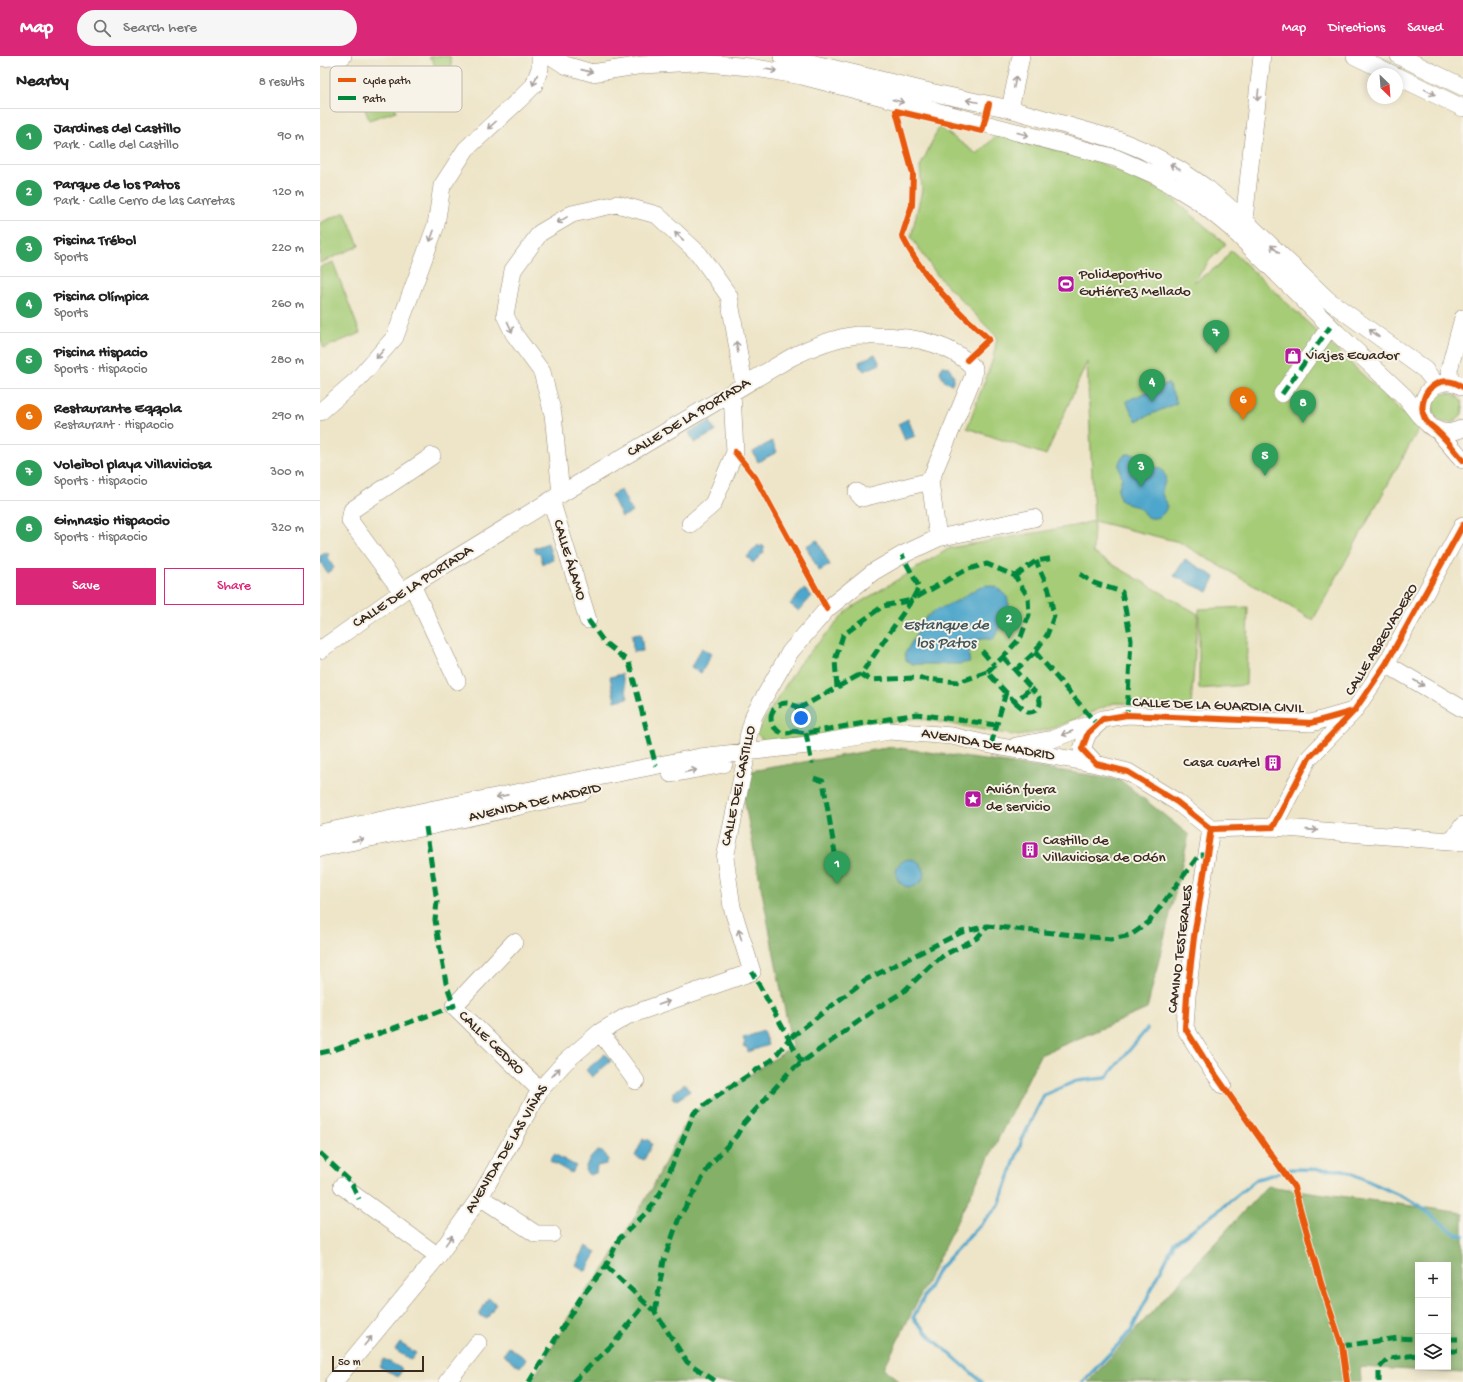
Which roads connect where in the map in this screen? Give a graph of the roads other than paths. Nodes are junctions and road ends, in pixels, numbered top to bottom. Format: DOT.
graph roads {
  1 [pos="343,56"];
  2 [pos="540,56"];
  3 [pos="551,56"];
  4 [pos="782,56"];
  5 [pos="1021,56"];
  6 [pos="1262,56"];
  7 [pos="1355,56"];
  8 [pos="1399,56"];
  9 [pos="320,57"];
  10 [pos="1380,68"];
  11 [pos="1403,79"];
  12 [pos="1463,87"];
  13 [pos="1463,108"];
  14 [pos="1010,109"];
  15 [pos="1244,220"];
  16 [pos="1328,300"];
  17 [pos="1316,312"];
  18 [pos="1463,318"];
  19 [pos="1330,327"];
  20 [pos="1450,384"];
  21 [pos="738,389"];
  22 [pos="1282,394"];
  23 [pos="320,412"];
  24 [pos="1434,428"];
  25 [pos="1463,428"];
  26 [pos="432,456"];
  27 [pos="1463,460"];
  28 [pos="930,482"];
  29 [pos="857,492"];
  30 [pos="556,497"];
  31 [pos="1034,518"];
  32 [pos="690,524"];
  33 [pos="1463,525"];
  34 [pos="938,538"];
  35 [pos="407,588"];
  36 [pos="588,620"];
  37 [pos="320,650"];
  38 [pos="1386,664"];
  39 [pos="457,681"];
  40 [pos="1463,709"];
  41 [pos="1354,711"];
  42 [pos="1103,719"];
  43 [pos="1009,748"];
  44 [pos="747,753"];
  45 [pos="1096,764"];
  46 [pos="1463,825"];
  47 [pos="1273,827"];
  48 [pos="1211,829"];
  49 [pos="320,833"];
  50 [pos="1458,841"];
  51 [pos="320,848"];
  52 [pos="514,942"];
  53 [pos="752,972"];
  54 [pos="600,1032"];
  55 [pos="636,1082"];
  56 [pos="1223,1085"];
  57 [pos="540,1090"];
  58 [pos="342,1186"];
  59 [pos="480,1197"];
  60 [pos="552,1234"];
  61 [pos="438,1256"];
  62 [pos="478,1343"];
  63 [pos="334,1382"];
  64 [pos="447,1382"];
  1 -- 9 [label="street"];
  2 -- 23 [label="street, one-way"];
  3 -- 17 [label="street, one-way"];
  14 -- 4 [label="street, one-way"];
  14 -- 5 [label="street, one-way"];
  6 -- 15 [label="street, one-way"];
  7 -- 10 [label="street"];
  8 -- 12 [label="street"];
  11 -- 13 [label="street, one-way"];
  15 -- 14 [label="street, one-way"];
  16 -- 15 [label="street, one-way"];
  16 -- 17 [label="street"];
  20 -- 16 [label="street, one-way"];
  17 -- 19 [label="street"];
  18 -- 20 [label="street"];
  19 -- 22 [label="street"];
  19 -- 24 [label="street"];
  20 -- 24 [label="street"];
  21 -- 28 [label="street, CALLE DE LA PORTADA"];
  21 -- 30 [label="street, CALLE DE LA PORTADA"];
  21 -- 30 [label="street, CALLE ÁLAMO, one-way"];
  21 -- 32 [label="street, CALLE ÁLAMO"];
  24 -- 25 [label="street"];
  24 -- 27 [label="street"];
  26 -- 35 [label="street"];
  28 -- 29 [label="street"];
  28 -- 34 [label="street"];
  30 -- 35 [label="street, CALLE DE LA PORTADA"];
  30 -- 36 [label="street, CALLE ÁLAMO"];
  31 -- 34 [label="street, CALLE DEL CASTILLO"];
  33 -- 38 [label="street, CALLE ABREVADERO"];
  34 -- 44 [label="street, CALLE DEL CASTILLO"];
  35 -- 37 [label="street, CALLE DE LA PORTADA"];
  35 -- 39 [label="street"];
  38 -- 40 [label="street, one-way"];
  38 -- 41 [label="street, CALLE ABREVADERO"];
  41 -- 42 [label="street, CALLE DE LA GUARDIA CIVIL"];
  41 -- 47 [label="street, CALLE ABREVADERO"];
  42 -- 43 [label="street, CALLE DE LA GUARDIA CIVIL, one-way"];
  42 -- 45 [label="street"];
  43 -- 44 [label="street, AVENIDA DE MADRID"];
  43 -- 45 [label="street, AVENIDA DE MADRID"];
  44 -- 49 [label="street, AVENIDA DE MADRID, one-way"];
  51 -- 44 [label="street, AVENIDA DE MADRID, one-way"];
  53 -- 44 [label="street, CALLE DEL CASTILLO, one-way"];
  45 -- 48 [label="street, AVENIDA DE MADRID"];
  46 -- 50 [label="street"];
  47 -- 48 [label="street"];
  47 -- 50 [label="street, one-way"];
  48 -- 56 [label="street, CAMINO TESTERALES"];
  52 -- 57 [label="street, CALLE CEDRO"];
  54 -- 53 [label="street, AVENIDA DE LAS VIÑAS, one-way"];
  54 -- 55 [label="street"];
  57 -- 54 [label="street, AVENIDA DE LAS VIÑAS, one-way"];
  57 -- 59 [label="street, AVENIDA DE LAS VIÑAS"];
  58 -- 61 [label="street"];
  59 -- 60 [label="street"];
  61 -- 59 [label="street, AVENIDA DE LAS VIÑAS, one-way"];
  63 -- 61 [label="street, AVENIDA DE LAS VIÑAS, one-way"];
  62 -- 64 [label="street"];
}
